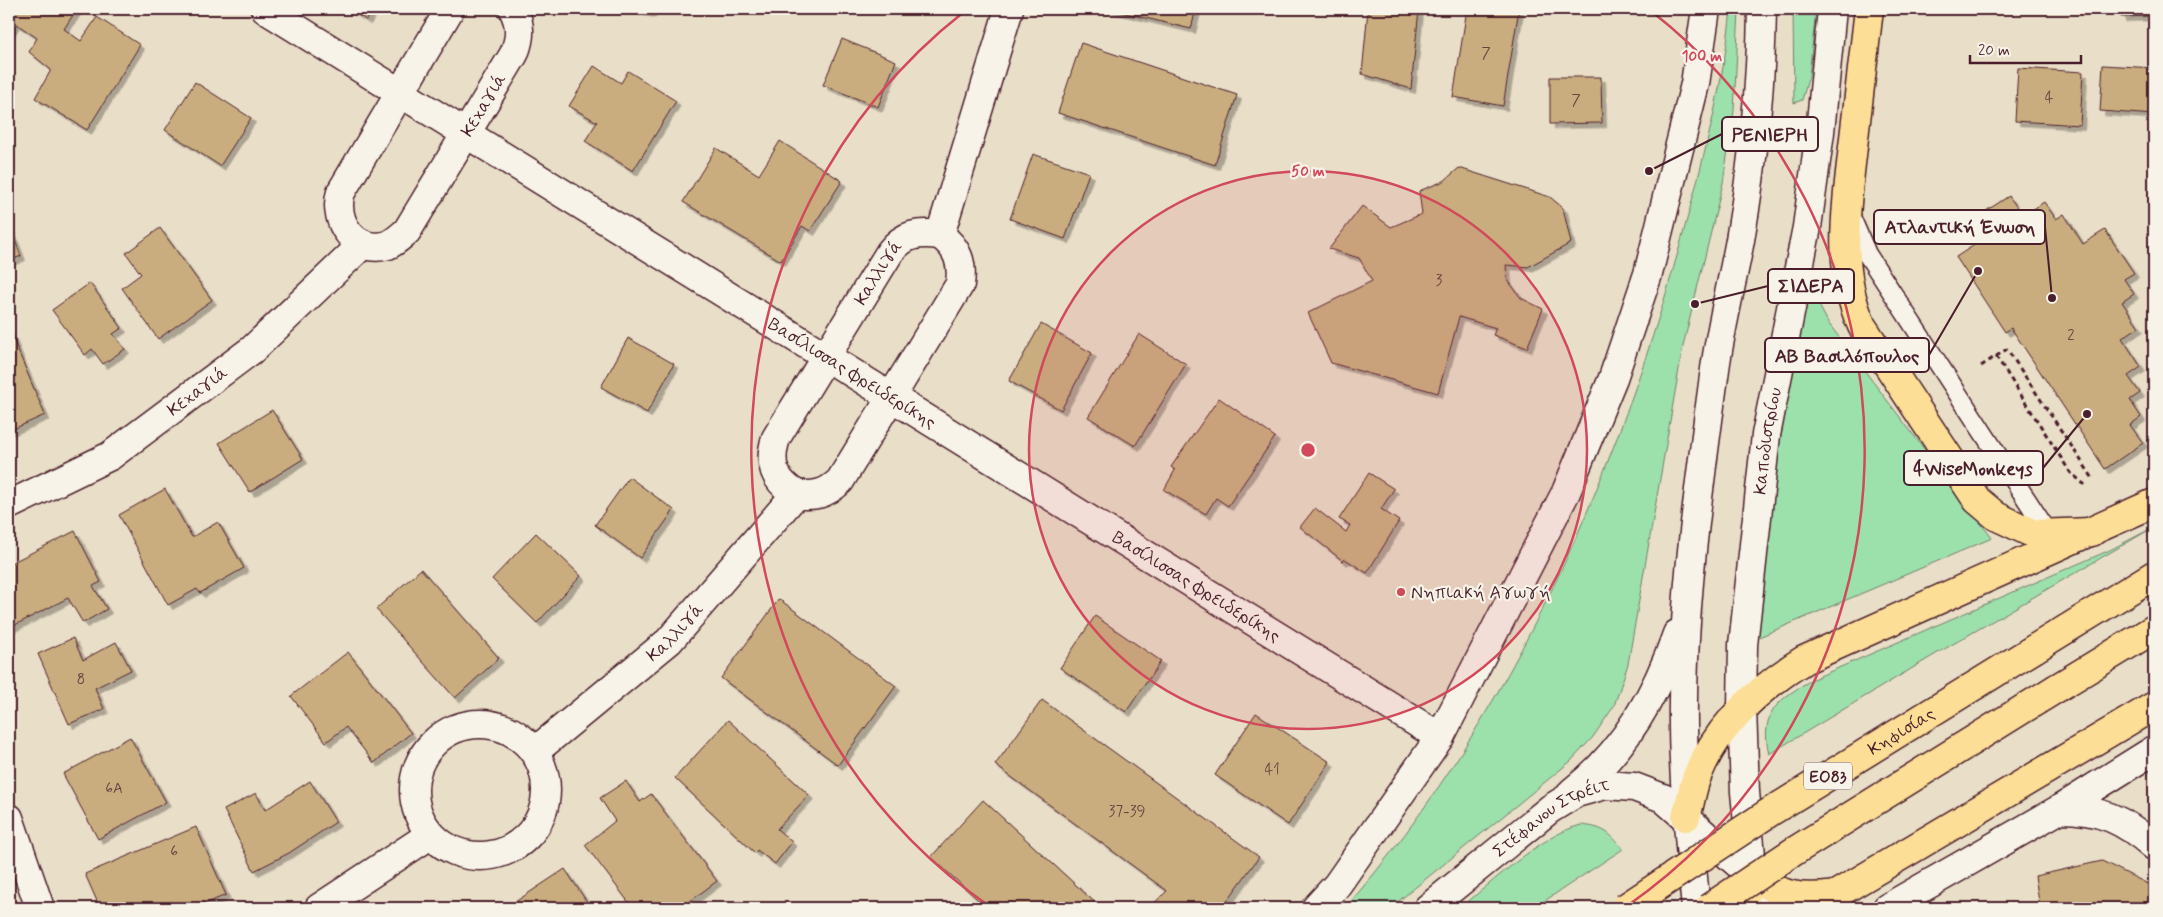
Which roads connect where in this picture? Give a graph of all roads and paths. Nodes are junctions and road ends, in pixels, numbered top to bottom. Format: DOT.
graph roads {
  1 [pos="265,9"];
  2 [pos="450,9"];
  3 [pos="513,9"];
  4 [pos="1009,9"];
  5 [pos="1706,9"];
  6 [pos="1762,9"];
  7 [pos="1832,9"];
  8 [pos="1869,9"];
  9 [pos="401,93"];
  10 [pos="466,133"];
  11 [pos="1847,205"];
  12 [pos="940,235"];
  13 [pos="363,244"];
  14 [pos="1996,356"];
  15 [pos="826,357"];
  16 [pos="1981,366"];
  17 [pos="891,397"];
  18 [pos="2094,480"];
  19 [pos="2085,485"];
  20 [pos="796,494"];
  21 [pos="2154,504"];
  22 [pos="9,506"];
  23 [pos="2092,532"];
  24 [pos="2049,534"];
  25 [pos="2154,575"];
  26 [pos="1688,582"];
  27 [pos="2154,629"];
  28 [pos="2154,706"];
  29 [pos="1742,709"];
  30 [pos="1440,737"];
  31 [pos="2154,750"];
  32 [pos="534,752"];
  33 [pos="1550,809"];
  34 [pos="2060,809"];
  35 [pos="1686,817"];
  36 [pos="9,818"];
  37 [pos="430,835"];
  38 [pos="2154,846"];
  39 [pos="1752,876"];
  40 [pos="1827,902"];
  41 [pos="40,908"];
  42 [pos="319,908"];
  43 [pos="1316,908"];
  44 [pos="1428,908"];
  45 [pos="1625,908"];
  46 [pos="1696,908"];
  47 [pos="1709,908"];
  48 [pos="1741,908"];
  49 [pos="1756,908"];
  50 [pos="1887,908"];
  1 -- 9 [label="street, Βασίλισσας Φρειδερίκης"];
  2 -- 9 [label="street"];
  3 -- 10 [label="street, Κεχαγιά"];
  4 -- 12 [label="street"];
  5 -- 30 [label="street"];
  6 -- 26 [label="street"];
  7 -- 29 [label="street, Καποδιστρίου"];
  8 -- 11 [label="main road"];
  9 -- 10 [label="street, Βασίλισσας Φρειδερίκης"];
  9 -- 13 [label="street"];
  10 -- 13 [label="street, Κεχαγιά"];
  10 -- 15 [label="street, Βασίλισσας Φρειδερίκης"];
  11 -- 24 [label="lane"];
  11 -- 24 [label="main road"];
  12 -- 15 [label="street, Καλλιγά"];
  12 -- 17 [label="street"];
  13 -- 22 [label="street, Κεχαγιά"];
  14 -- 16 [label="path"];
  14 -- 18 [label="path"];
  14 -- 19 [label="path"];
  15 -- 17 [label="street, Βασίλισσας Φρειδερίκης"];
  15 -- 20 [label="street, Καλλιγά"];
  17 -- 20 [label="street"];
  17 -- 30 [label="street, Βασίλισσας Φρειδερίκης"];
  20 -- 32 [label="street, Καλλιγά"];
  21 -- 23 [label="main road"];
  23 -- 24 [label="main road"];
  23 -- 29 [label="main road"];
  25 -- 45 [label="main road, Κηφισίας / ΕΟ83, bridge"];
  26 -- 33 [label="street"];
  26 -- 35 [label="street"];
  27 -- 47 [label="main road, ΕΟ83, bridge"];
  28 -- 40 [label="main road"];
  29 -- 35 [label="main road"];
  29 -- 39 [label="street, Καποδιστρίου"];
  30 -- 43 [label="street"];
  31 -- 34 [label="street"];
  32 -- 37 [label="street"];
  32 -- 37 [label="street"];
  33 -- 35 [label="street, Στέφανου Στρέιτ"];
  33 -- 44 [label="street, Στέφανου Στρέιτ"];
  34 -- 38 [label="street"];
  34 -- 50 [label="street"];
  35 -- 39 [label="street, Στέφανου Στρέιτ"];
  35 -- 46 [label="street"];
  36 -- 41 [label="street"];
  37 -- 42 [label="street"];
  39 -- 40 [label="main road"];
  39 -- 48 [label="main road"];
  39 -- 49 [label="street, Καποδιστρίου"];
}
